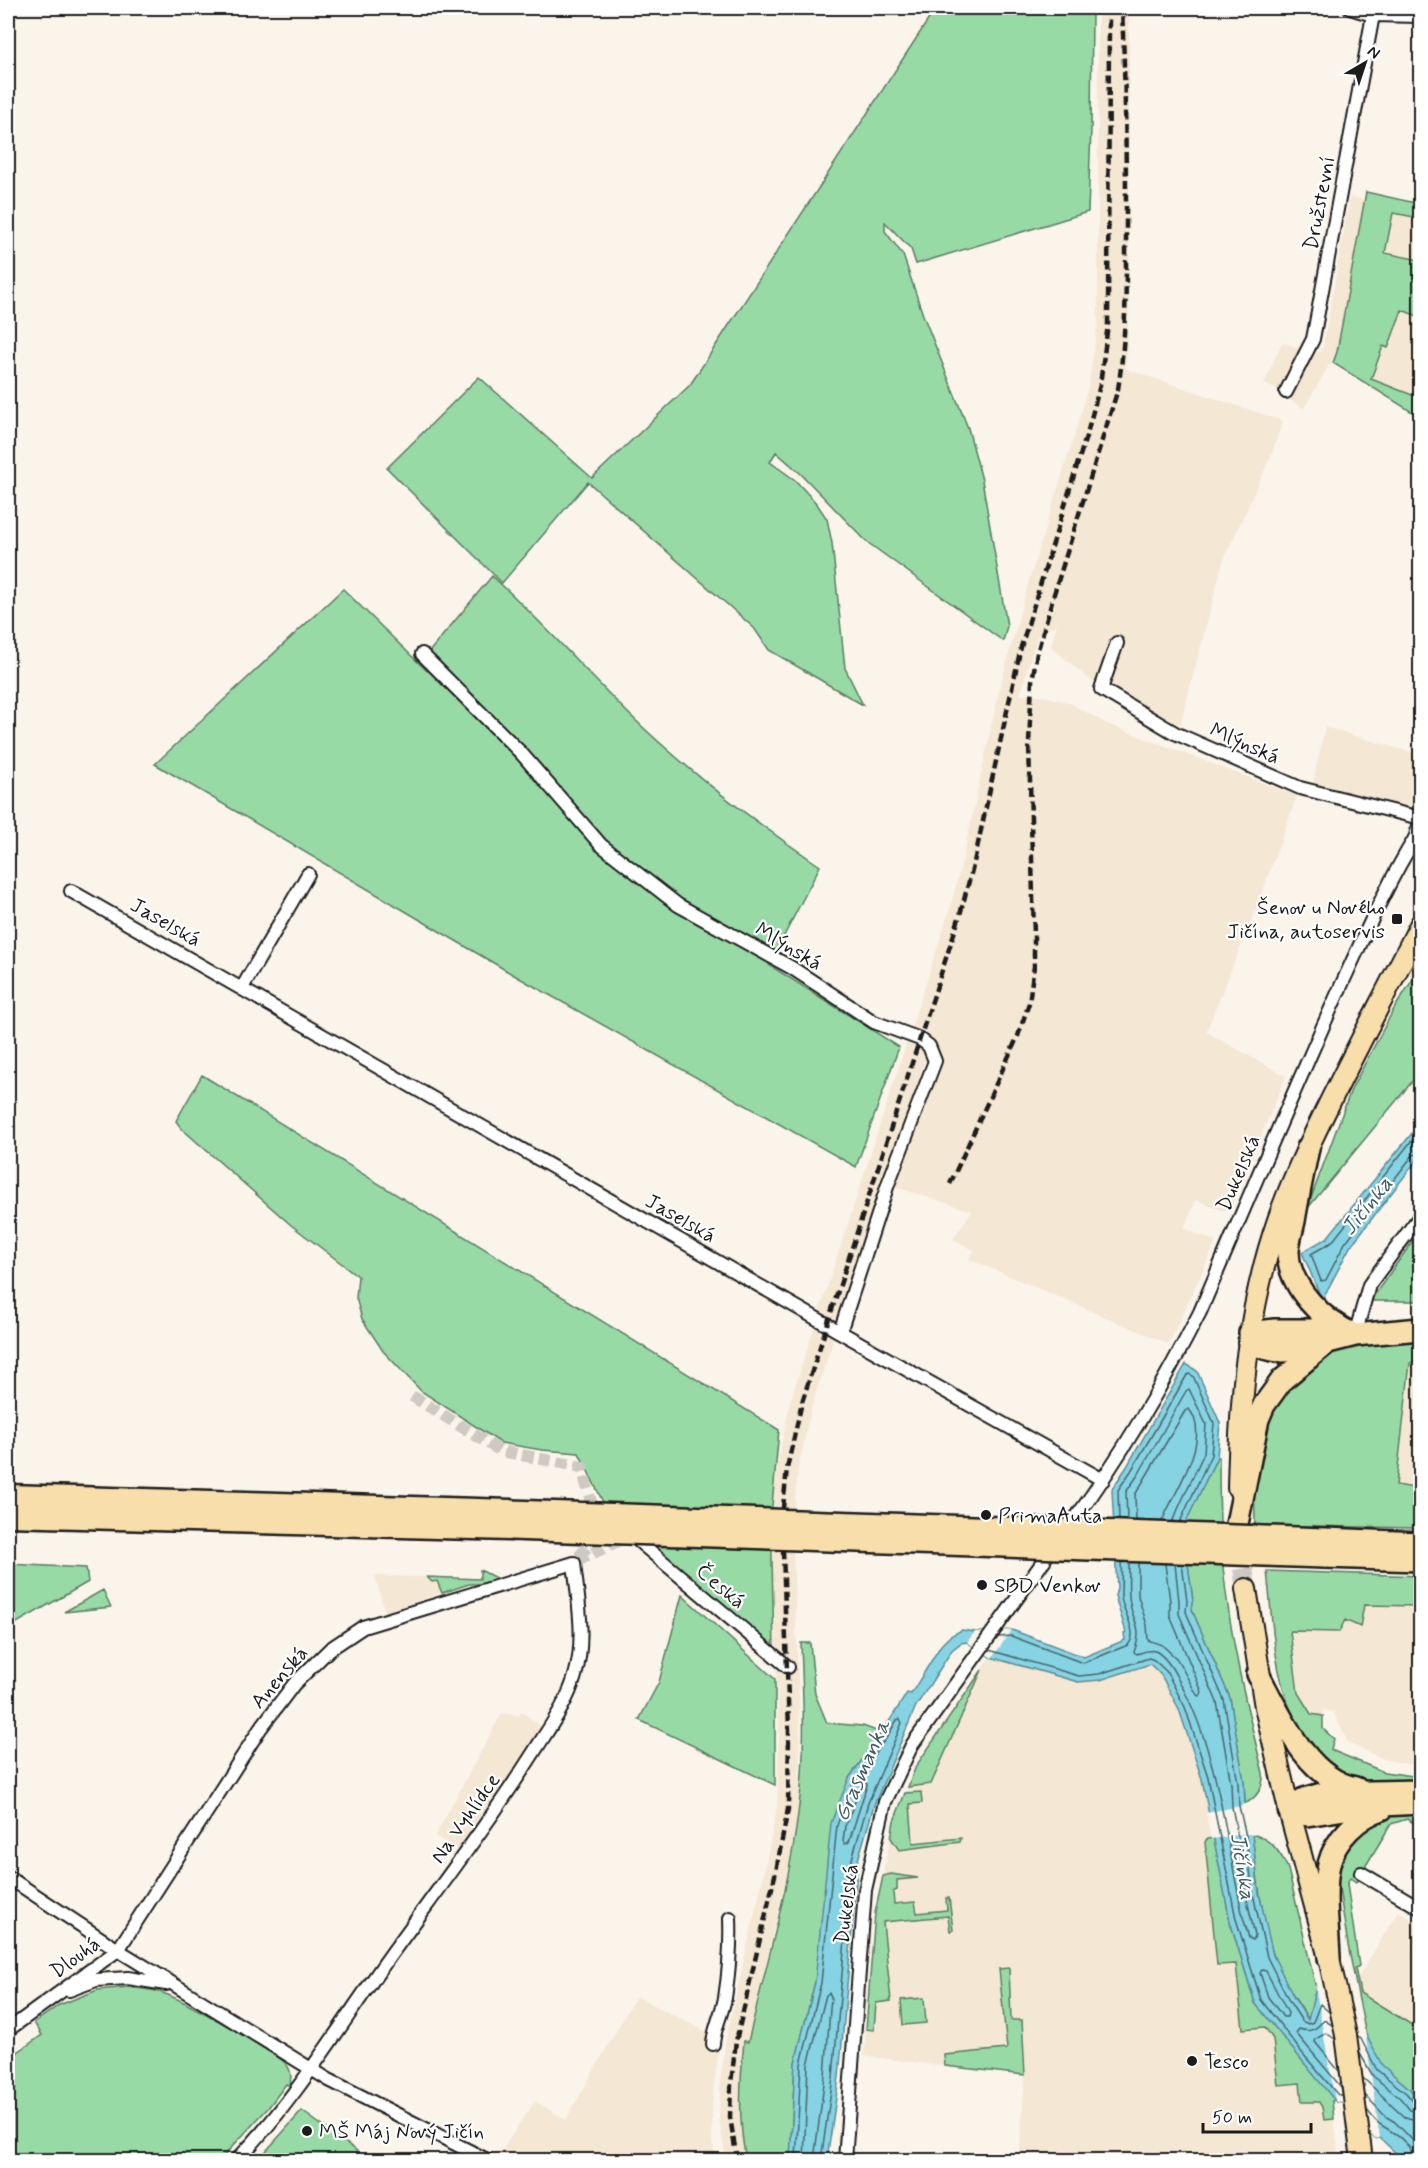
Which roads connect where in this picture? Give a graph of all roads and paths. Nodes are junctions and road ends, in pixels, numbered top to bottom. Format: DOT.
graph roads {
  1 [pos="1350,8"];
  2 [pos="1373,15"];
  3 [pos="1420,16"];
  4 [pos="1286,392"];
  5 [pos="1117,643"];
  6 [pos="422,654"];
  7 [pos="1418,826"];
  8 [pos="308,874"];
  9 [pos="71,891"];
  10 [pos="1420,925"];
  11 [pos="242,988"];
  12 [pos="1308,1148"];
  13 [pos="1420,1216"];
  14 [pos="1420,1329"];
  15 [pos="840,1332"];
  16 [pos="1342,1336"];
  17 [pos="1249,1337"];
  18 [pos="1102,1480"];
  19 [pos="8,1496"];
  20 [pos="8,1515"];
  21 [pos="1075,1518"];
  22 [pos="511,1520"];
  23 [pos="1237,1524"];
  24 [pos="630,1534"];
  25 [pos="1420,1543"];
  26 [pos="1325,1548"];
  27 [pos="1046,1559"];
  28 [pos="1420,1560"];
  29 [pos="574,1563"];
  30 [pos="1246,1590"];
  31 [pos="788,1667"];
  32 [pos="1258,1674"];
  33 [pos="1420,1791"];
  34 [pos="1403,1800"];
  35 [pos="1289,1810"];
  36 [pos="1361,1873"];
  37 [pos="8,1877"];
  38 [pos="1420,1908"];
  39 [pos="730,1918"];
  40 [pos="118,1950"];
  41 [pos="1329,1958"];
  42 [pos="183,1991"];
  43 [pos="54,1996"];
  44 [pos="8,2030"];
  45 [pos="713,2044"];
  46 [pos="311,2069"];
  47 [pos="237,2160"];
  48 [pos="487,2160"];
  49 [pos="845,2160"];
  50 [pos="1362,2160"];
  1 -- 2 [label="street"];
  2 -- 3 [label="street"];
  2 -- 4 [label="street, Družstevní"];
  5 -- 7 [label="street, Mlýnská"];
  6 -- 15 [label="street, Mlýnská"];
  7 -- 18 [label="street, Dukelská"];
  8 -- 11 [label="street"];
  9 -- 11 [label="street, Jaselská"];
  10 -- 12 [label="main road"];
  11 -- 15 [label="street, Jaselská"];
  12 -- 16 [label="highway"];
  12 -- 17 [label="main road"];
  13 -- 16 [label="street"];
  14 -- 16 [label="highway"];
  15 -- 18 [label="street, Jaselská"];
  16 -- 17 [label="highway"];
  16 -- 23 [label="highway"];
  17 -- 23 [label="main road"];
  18 -- 21 [label="street, Dukelská"];
  19 -- 22 [label="highway"];
  20 -- 22 [label="highway"];
  22 -- 26 [label="highway, bridge"];
  24 -- 31 [label="street, Česká"];
  25 -- 26 [label="highway"];
  26 -- 28 [label="highway"];
  27 -- 49 [label="street, Dukelská"];
  29 -- 40 [label="street, Anenská"];
  29 -- 46 [label="street, Na Vyhlídce"];
  30 -- 32 [label="main road"];
  32 -- 34 [label="highway"];
  32 -- 35 [label="main road"];
  33 -- 34 [label="highway"];
  34 -- 35 [label="highway"];
  34 -- 41 [label="highway"];
  35 -- 41 [label="main road"];
  36 -- 38 [label="street"];
  37 -- 40 [label="street"];
  39 -- 45 [label="street"];
  40 -- 42 [label="street"];
  40 -- 43 [label="street, Dlouhá"];
  41 -- 50 [label="main road"];
  42 -- 43 [label="street, Dlouhá"];
  42 -- 46 [label="street"];
  43 -- 44 [label="street, Dlouhá"];
  46 -- 47 [label="street, Na Vyhlídce"];
  46 -- 48 [label="street"];
}
